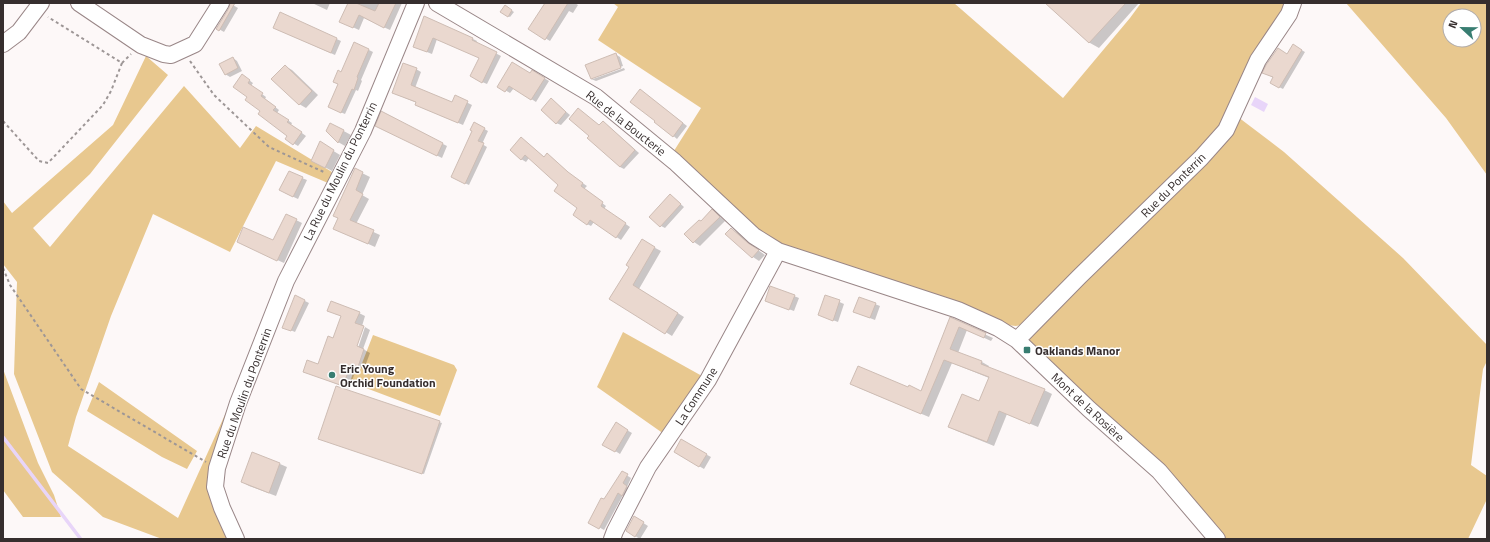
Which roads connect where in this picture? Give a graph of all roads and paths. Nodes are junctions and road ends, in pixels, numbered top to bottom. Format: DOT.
graph roads {
  1 [pos="79,3"];
  2 [pos="221,3"];
  3 [pos="416,3"];
  4 [pos="437,3"];
  5 [pos="1293,3"];
  6 [pos="45,10"];
  7 [pos="3,44"];
  8 [pos="181,51"];
  9 [pos="3,121"];
  10 [pos="338,179"];
  11 [pos="778,251"];
  12 [pos="3,268"];
  13 [pos="272,316"];
  14 [pos="1017,340"];
  15 [pos="217,468"];
  16 [pos="236,539"];
  17 [pos="612,539"];
  18 [pos="1216,539"];
  1 -- 8 [label="street"];
  2 -- 8 [label="street"];
  3 -- 10 [label="street, La Rue du Moulin du Ponterrin"];
  4 -- 11 [label="street, Rue de la Boucterie"];
  5 -- 14 [label="street, Rue du Ponterrin"];
  6 -- 7 [label="street"];
  6 -- 9 [label="path"];
  8 -- 10 [label="path"];
  10 -- 13 [label="street, La Rue du Moulin du Ponterrin"];
  11 -- 14 [label="street, Mont de la Rosière"];
  11 -- 17 [label="street, La Commune"];
  12 -- 15 [label="path"];
  13 -- 15 [label="street, Rue du Moulin du Ponterrin"];
  14 -- 18 [label="street, Mont de la Rosière"];
  15 -- 16 [label="street, Rue du Moulin du Ponterrin"];
}
